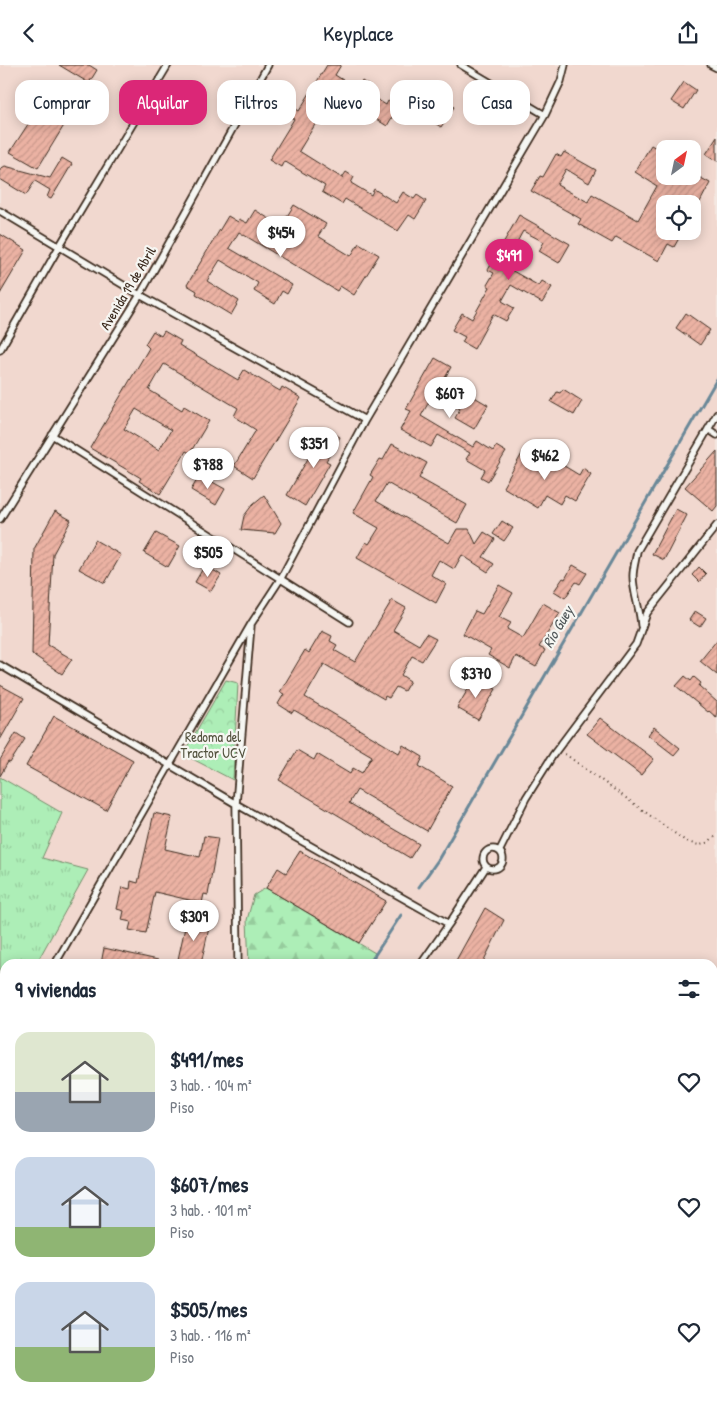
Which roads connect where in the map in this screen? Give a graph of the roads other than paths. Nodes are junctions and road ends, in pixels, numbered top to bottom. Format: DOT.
graph roads {
  1 [pos="168,65"];
  2 [pos="268,65"];
  3 [pos="461,65"];
  4 [pos="565,65"];
  5 [pos="712,65"];
  6 [pos="717,68"];
  7 [pos="545,115"];
  8 [pos="0,211"];
  9 [pos="59,247"];
  10 [pos="140,295"];
  11 [pos="0,350"];
  12 [pos="717,414"];
  13 [pos="365,420"];
  14 [pos="708,429"];
  15 [pos="52,435"];
  16 [pos="717,435"];
  17 [pos="0,519"];
  18 [pos="717,525"];
  19 [pos="281,578"];
  20 [pos="349,622"];
  21 [pos="251,624"];
  22 [pos="641,629"];
  23 [pos="0,665"];
  24 [pos="170,765"];
  25 [pos="236,804"];
  26 [pos="500,850"];
  27 [pos="486,867"];
  28 [pos="449,924"];
  29 [pos="58,959"];
  30 [pos="238,959"];
  31 [pos="424,959"];
  1 -- 9 [label="lane"];
  2 -- 10 [label="lane, Avenida 19 de Abril"];
  3 -- 7 [label="lane"];
  4 -- 7 [label="lane"];
  5 -- 6 [label="lane"];
  7 -- 13 [label="lane"];
  8 -- 9 [label="lane"];
  9 -- 10 [label="lane"];
  9 -- 11 [label="lane"];
  10 -- 13 [label="lane"];
  10 -- 15 [label="lane, Avenida 19 de Abril"];
  12 -- 14 [label="lane"];
  13 -- 19 [label="lane"];
  14 -- 16 [label="lane"];
  14 -- 22 [label="lane"];
  15 -- 17 [label="lane, Avenida 19 de Abril"];
  15 -- 19 [label="lane"];
  18 -- 22 [label="lane"];
  19 -- 20 [label="lane"];
  19 -- 21 [label="lane"];
  21 -- 24 [label="lane"];
  21 -- 25 [label="lane"];
  22 -- 26 [label="lane"];
  23 -- 24 [label="lane"];
  24 -- 25 [label="lane"];
  24 -- 29 [label="lane"];
  25 -- 28 [label="lane"];
  25 -- 30 [label="lane"];
  26 -- 27 [label="lane"];
  26 -- 27 [label="lane"];
  27 -- 28 [label="lane"];
  28 -- 31 [label="lane"];
}
